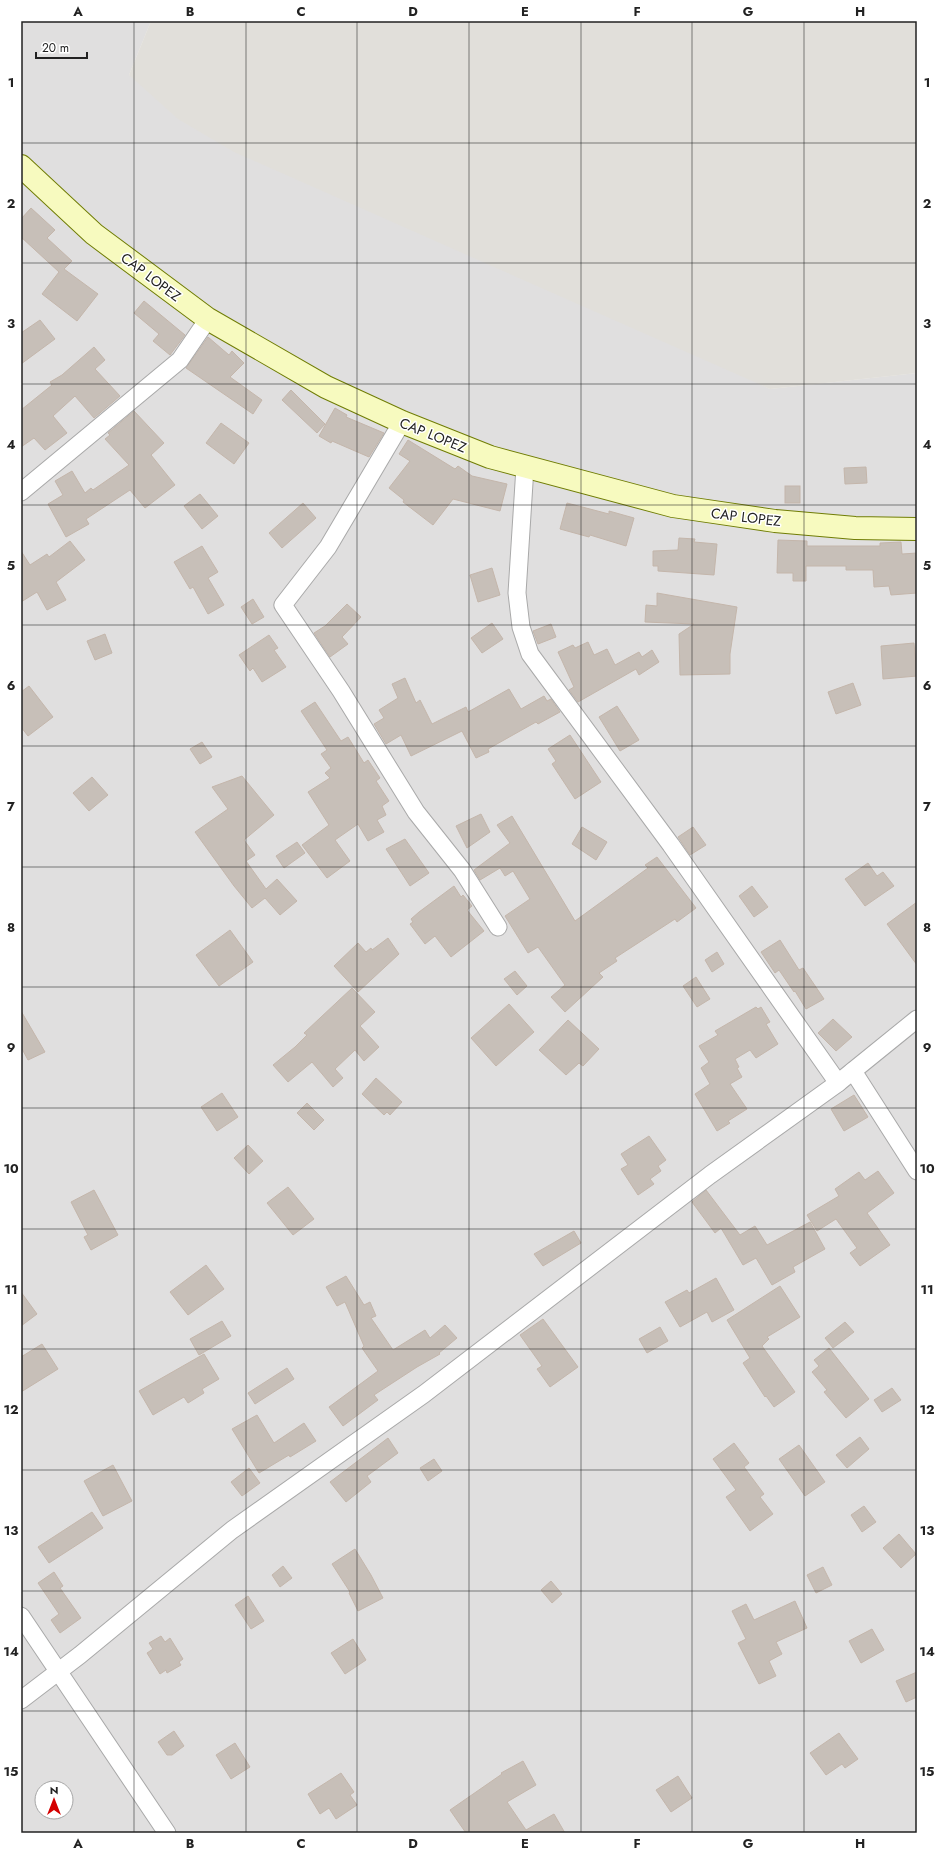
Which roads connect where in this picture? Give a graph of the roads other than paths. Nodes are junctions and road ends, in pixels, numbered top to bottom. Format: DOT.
graph roads {
  1 [pos="21,166"];
  2 [pos="208,319"];
  3 [pos="402,422"];
  4 [pos="525,467"];
  5 [pos="21,492"];
  6 [pos="917,529"];
  7 [pos="498,928"];
  8 [pos="917,1018"];
  9 [pos="853,1071"];
  10 [pos="838,1083"];
  11 [pos="917,1171"];
  12 [pos="21,1616"];
  13 [pos="59,1671"];
  14 [pos="21,1700"];
  15 [pos="167,1833"];
  1 -- 2 [label="street, CAP LOPEZ"];
  2 -- 3 [label="street, CAP LOPEZ"];
  2 -- 5 [label="street"];
  3 -- 4 [label="street, CAP LOPEZ"];
  3 -- 7 [label="street"];
  4 -- 6 [label="street, CAP LOPEZ"];
  4 -- 10 [label="street"];
  8 -- 9 [label="street"];
  9 -- 10 [label="street"];
  9 -- 11 [label="street"];
  10 -- 13 [label="street"];
  12 -- 13 [label="street"];
  13 -- 14 [label="street"];
  13 -- 15 [label="street"];
}
